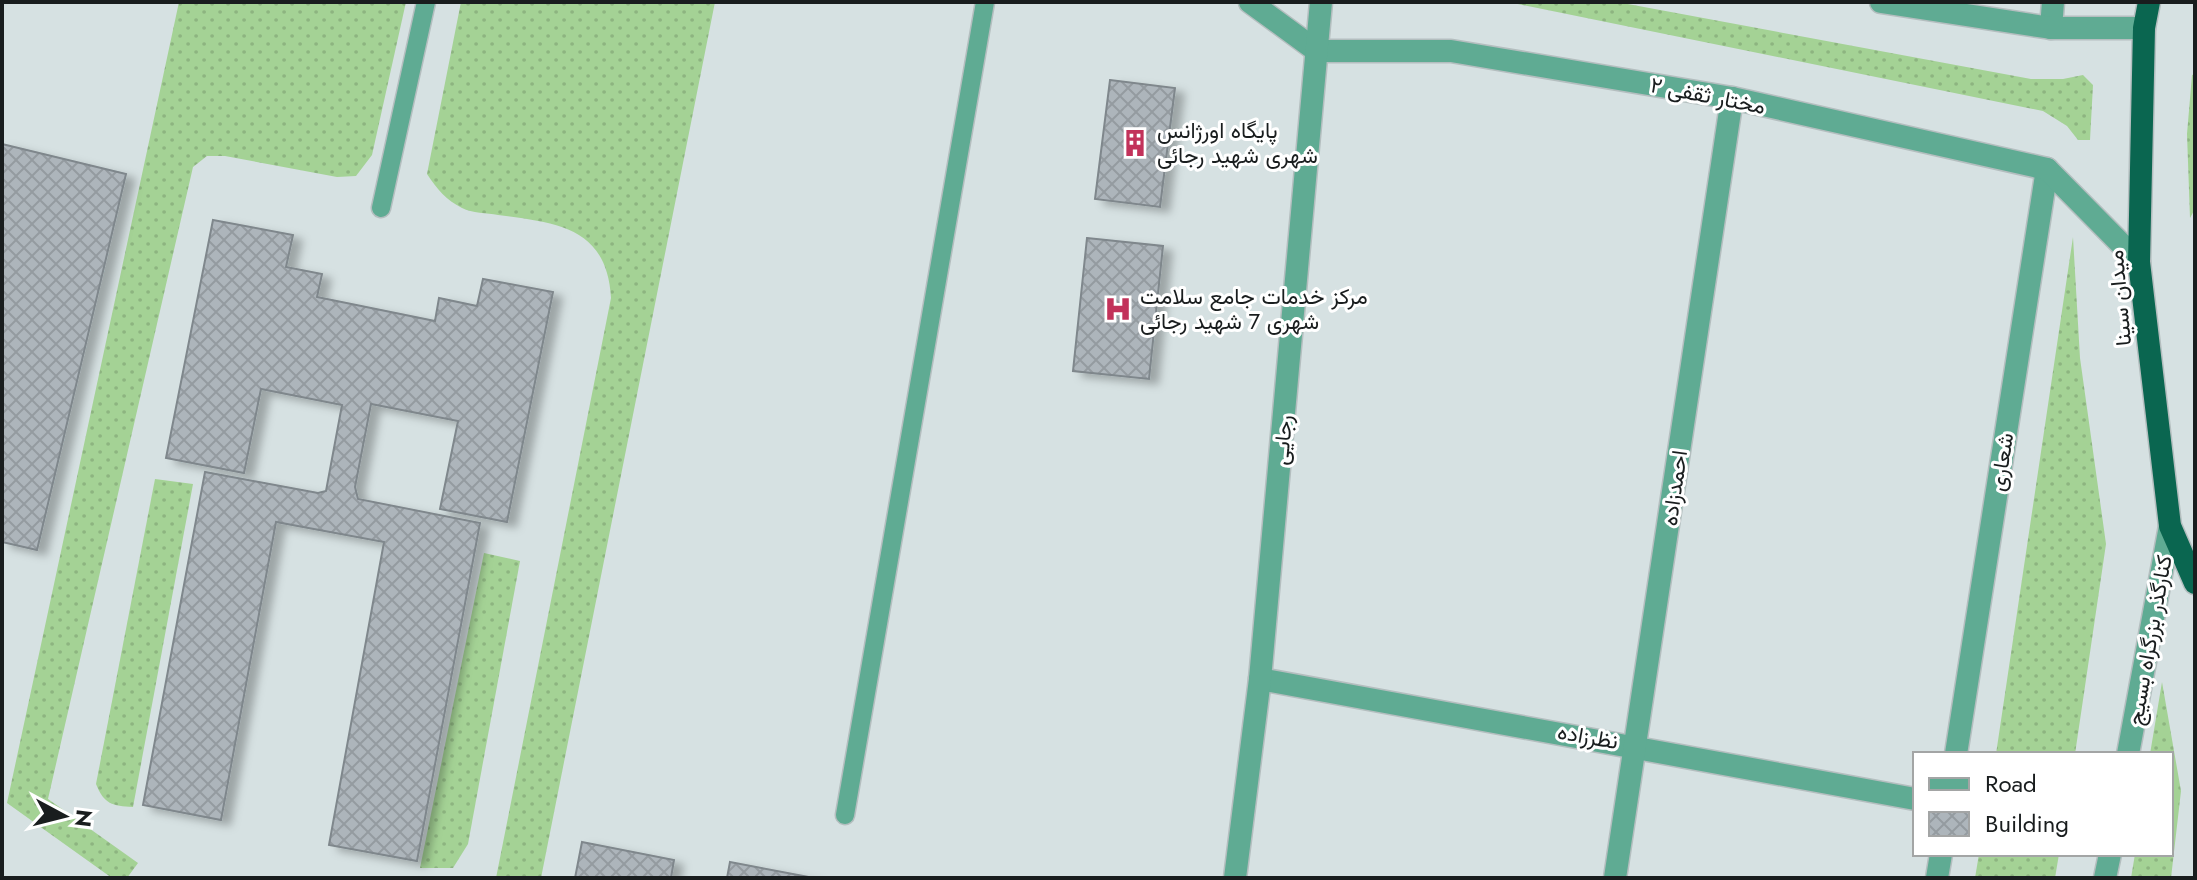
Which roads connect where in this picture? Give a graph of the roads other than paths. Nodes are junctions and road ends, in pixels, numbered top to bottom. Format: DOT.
graph roads {
  1 [pos="426,2"];
  2 [pos="985,2"];
  3 [pos="1250,2"];
  4 [pos="1321,2"];
  5 [pos="1881,2"];
  6 [pos="2053,2"];
  7 [pos="2149,2"];
  8 [pos="2051,28"];
  9 [pos="2144,28"];
  10 [pos="1317,51"];
  11 [pos="1732,98"];
  12 [pos="2047,169"];
  13 [pos="381,208"];
  14 [pos="2139,262"];
  15 [pos="2170,526"];
  16 [pos="2195,583"];
  17 [pos="1260,679"];
  18 [pos="1636,745"];
  19 [pos="1956,752"];
  20 [pos="2128,752"];
  21 [pos="1913,799"];
  22 [pos="845,815"];
  23 [pos="1941,856"];
  24 [pos="2110,856"];
  25 [pos="1235,878"];
  26 [pos="1615,878"];
  27 [pos="1937,878"];
  28 [pos="2105,878"];
  1 -- 13 [label="lane"];
  2 -- 22 [label="lane"];
  3 -- 10 [label="street"];
  4 -- 10 [label="street, رجایی"];
  5 -- 8 [label="street"];
  6 -- 8 [label="street"];
  7 -- 9 [label="highway, میدان سینا"];
  8 -- 9 [label="street"];
  9 -- 14 [label="highway, میدان سینا"];
  10 -- 11 [label="street, مختار ثقفی ۲"];
  10 -- 17 [label="street, رجایی"];
  11 -- 12 [label="street, مختار ثقفی ۲"];
  11 -- 18 [label="street, احمدزاده"];
  12 -- 14 [label="street"];
  12 -- 19 [label="street, شعاری"];
  14 -- 15 [label="highway, میدان سینا"];
  15 -- 16 [label="highway, میدان سینا"];
  15 -- 20 [label="street, کنارگذر بزرگراه بسیج"];
  17 -- 18 [label="street, نظرزاده"];
  17 -- 25 [label="street, رجایی"];
  18 -- 21 [label="street, نظرزاده"];
  18 -- 26 [label="street, احمدزاده"];
  23 -- 27 [label="street"];
  24 -- 28 [label="street"];
}
